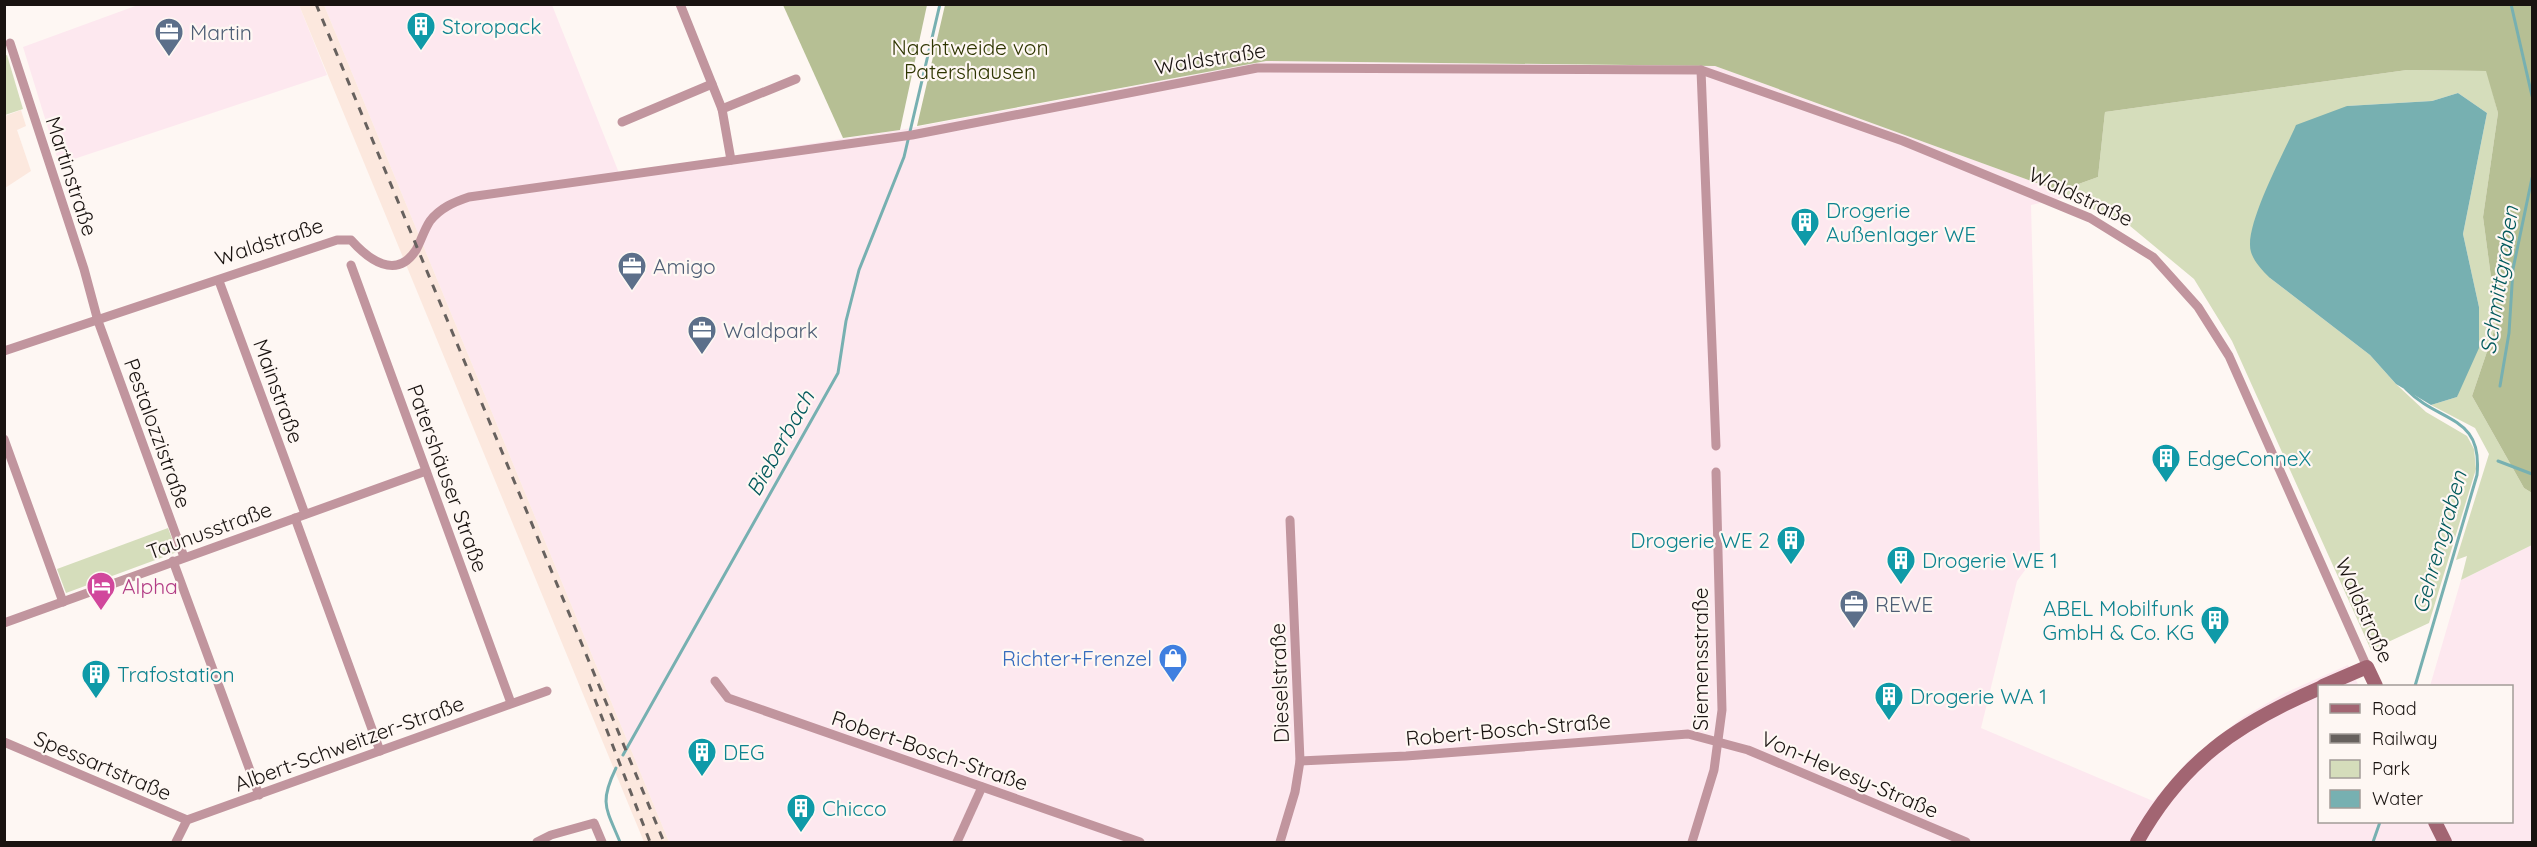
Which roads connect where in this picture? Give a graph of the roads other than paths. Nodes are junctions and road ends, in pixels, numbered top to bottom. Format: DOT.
graph roads {
  1 [pos="680,4"];
  2 [pos="10,43"];
  3 [pos="1701,70"];
  4 [pos="796,79"];
  5 [pos="712,84"];
  6 [pos="722,109"];
  7 [pos="622,122"];
  8 [pos="731,160"];
  9 [pos="351,265"];
  10 [pos="219,281"];
  11 [pos="98,321"];
  12 [pos="4,351"];
  13 [pos="4,440"];
  14 [pos="1716,446"];
  15 [pos="426,471"];
  16 [pos="1716,472"];
  17 [pos="305,514"];
  18 [pos="295,518"];
  19 [pos="1290,520"];
  20 [pos="184,557"];
  21 [pos="173,561"];
  22 [pos="63,602"];
  23 [pos="4,623"];
  24 [pos="2367,667"];
  25 [pos="715,681"];
  26 [pos="2326,685"];
  27 [pos="2375,685"];
  28 [pos="2318,688"];
  29 [pos="547,691"];
  30 [pos="511,703"];
  31 [pos="4,742"];
  32 [pos="1718,743"];
  33 [pos="380,751"];
  34 [pos="1300,761"];
  35 [pos="982,787"];
  36 [pos="259,795"];
  37 [pos="187,820"];
  38 [pos="2435,823"];
  39 [pos="176,843"];
  40 [pos="537,843"];
  41 [pos="602,843"];
  42 [pos="957,843"];
  43 [pos="1140,843"];
  44 [pos="1280,843"];
  45 [pos="1692,843"];
  46 [pos="1966,843"];
  47 [pos="2137,843"];
  48 [pos="2445,843"];
  1 -- 5 [label="street"];
  2 -- 11 [label="street, Martinstraße"];
  3 -- 8 [label="street, Waldstraße"];
  3 -- 14 [label="street"];
  3 -- 24 [label="street, Waldstraße"];
  4 -- 6 [label="street"];
  5 -- 6 [label="street"];
  5 -- 7 [label="street"];
  6 -- 8 [label="street"];
  8 -- 10 [label="street, Waldstraße"];
  9 -- 15 [label="street, Patershäuser Straße"];
  10 -- 11 [label="street, Waldstraße"];
  10 -- 17 [label="street, Mainstraße"];
  11 -- 12 [label="street, Waldstraße"];
  11 -- 20 [label="street, Pestalozzistraße"];
  13 -- 22 [label="street"];
  15 -- 17 [label="street, Taunusstraße"];
  15 -- 30 [label="street, Patershäuser Straße"];
  16 -- 32 [label="street, Siemensstraße"];
  17 -- 18 [label="street, Taunusstraße"];
  18 -- 20 [label="street, Taunusstraße"];
  18 -- 33 [label="street"];
  19 -- 34 [label="street, Dieselstraße"];
  20 -- 21 [label="street, Taunusstraße"];
  21 -- 22 [label="street, Taunusstraße"];
  21 -- 36 [label="street"];
  22 -- 23 [label="street, Taunusstraße"];
  24 -- 26 [label="street"];
  24 -- 27 [label="street, Waldstraße"];
  25 -- 35 [label="street, Robert-Bosch-Straße"];
  28 -- 47 [label="street"];
  29 -- 30 [label="street, Albert-Schweitzer-Straße"];
  30 -- 33 [label="street, Albert-Schweitzer-Straße"];
  31 -- 37 [label="street, Spessartstraße"];
  32 -- 34 [label="street, Robert-Bosch-Straße"];
  32 -- 45 [label="street, Siemensstraße"];
  32 -- 46 [label="street, Von-Hevesy-Straße"];
  33 -- 36 [label="street, Albert-Schweitzer-Straße"];
  34 -- 44 [label="street, Dieselstraße"];
  35 -- 42 [label="street"];
  35 -- 43 [label="street, Robert-Bosch-Straße"];
  36 -- 37 [label="street, Albert-Schweitzer-Straße"];
  37 -- 39 [label="street"];
  38 -- 48 [label="street"];
  40 -- 41 [label="street"];
}
